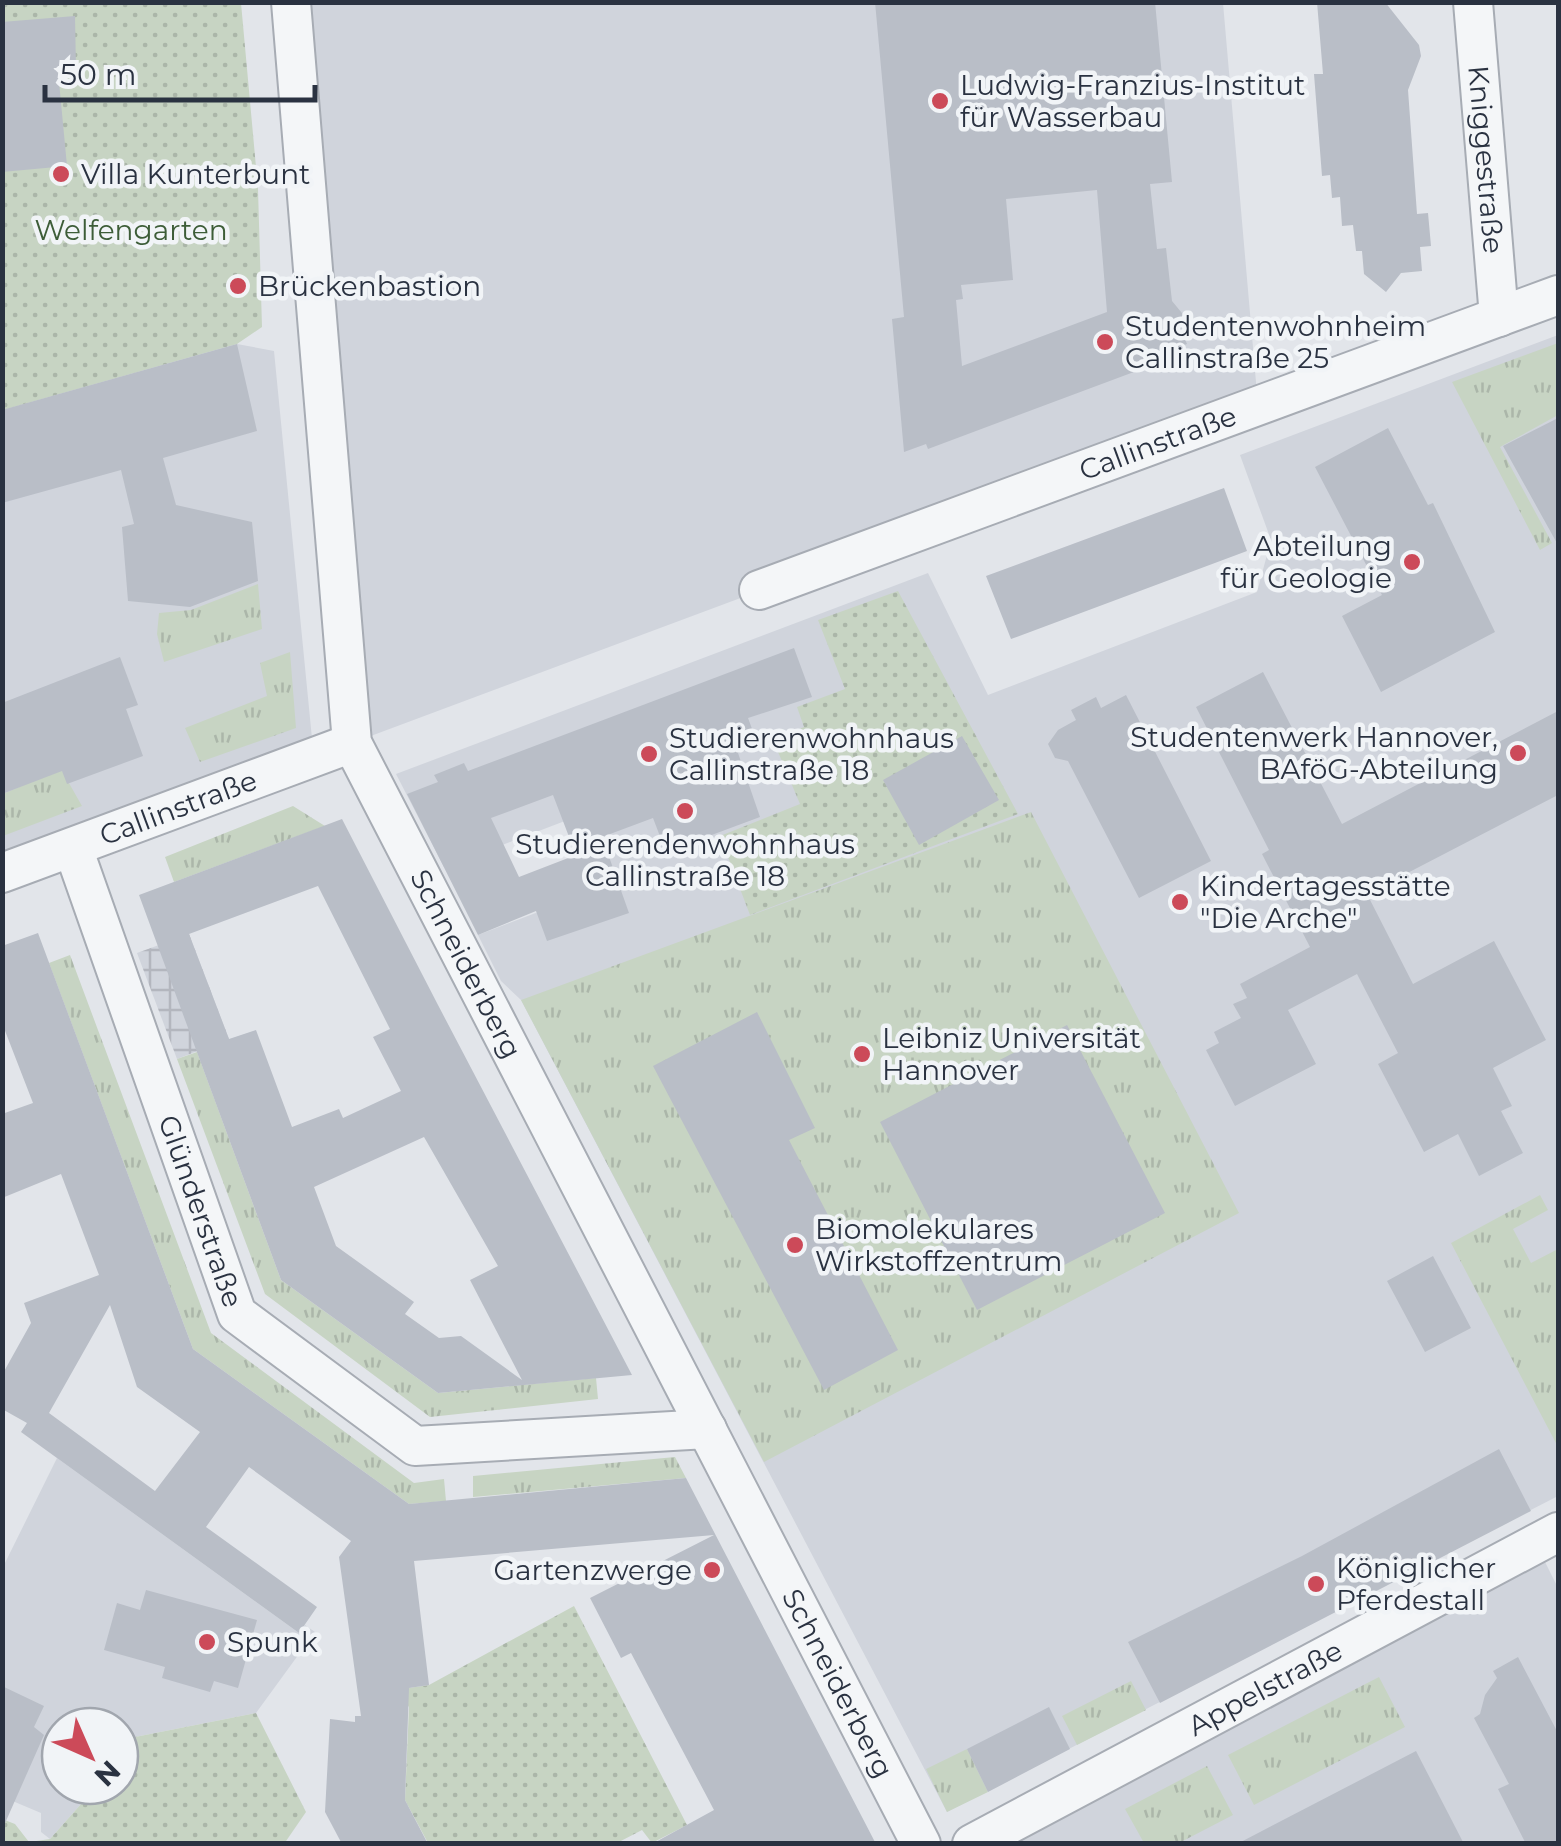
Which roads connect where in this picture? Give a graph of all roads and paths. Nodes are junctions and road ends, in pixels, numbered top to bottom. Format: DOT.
graph roads {
  1 [pos="290,2"];
  2 [pos="1473,2"];
  3 [pos="1558,295"];
  4 [pos="1500,317"];
  5 [pos="759,590"];
  6 [pos="352,743"];
  7 [pos="73,848"];
  8 [pos="2,873"];
  9 [pos="708,1429"];
  10 [pos="1558,1532"];
  11 [pos="922,1844"];
  12 [pos="972,1844"];
  1 -- 6 [label="street, Schneiderberg"];
  2 -- 4 [label="street, Kniggestraße"];
  3 -- 4 [label="street, Callinstraße"];
  4 -- 5 [label="street, Callinstraße"];
  6 -- 7 [label="street, Callinstraße"];
  6 -- 9 [label="street, Schneiderberg"];
  7 -- 8 [label="street, Callinstraße"];
  7 -- 9 [label="street, Glünderstraße"];
  9 -- 11 [label="street, Schneiderberg"];
  10 -- 12 [label="street, Appelstraße"];
}
